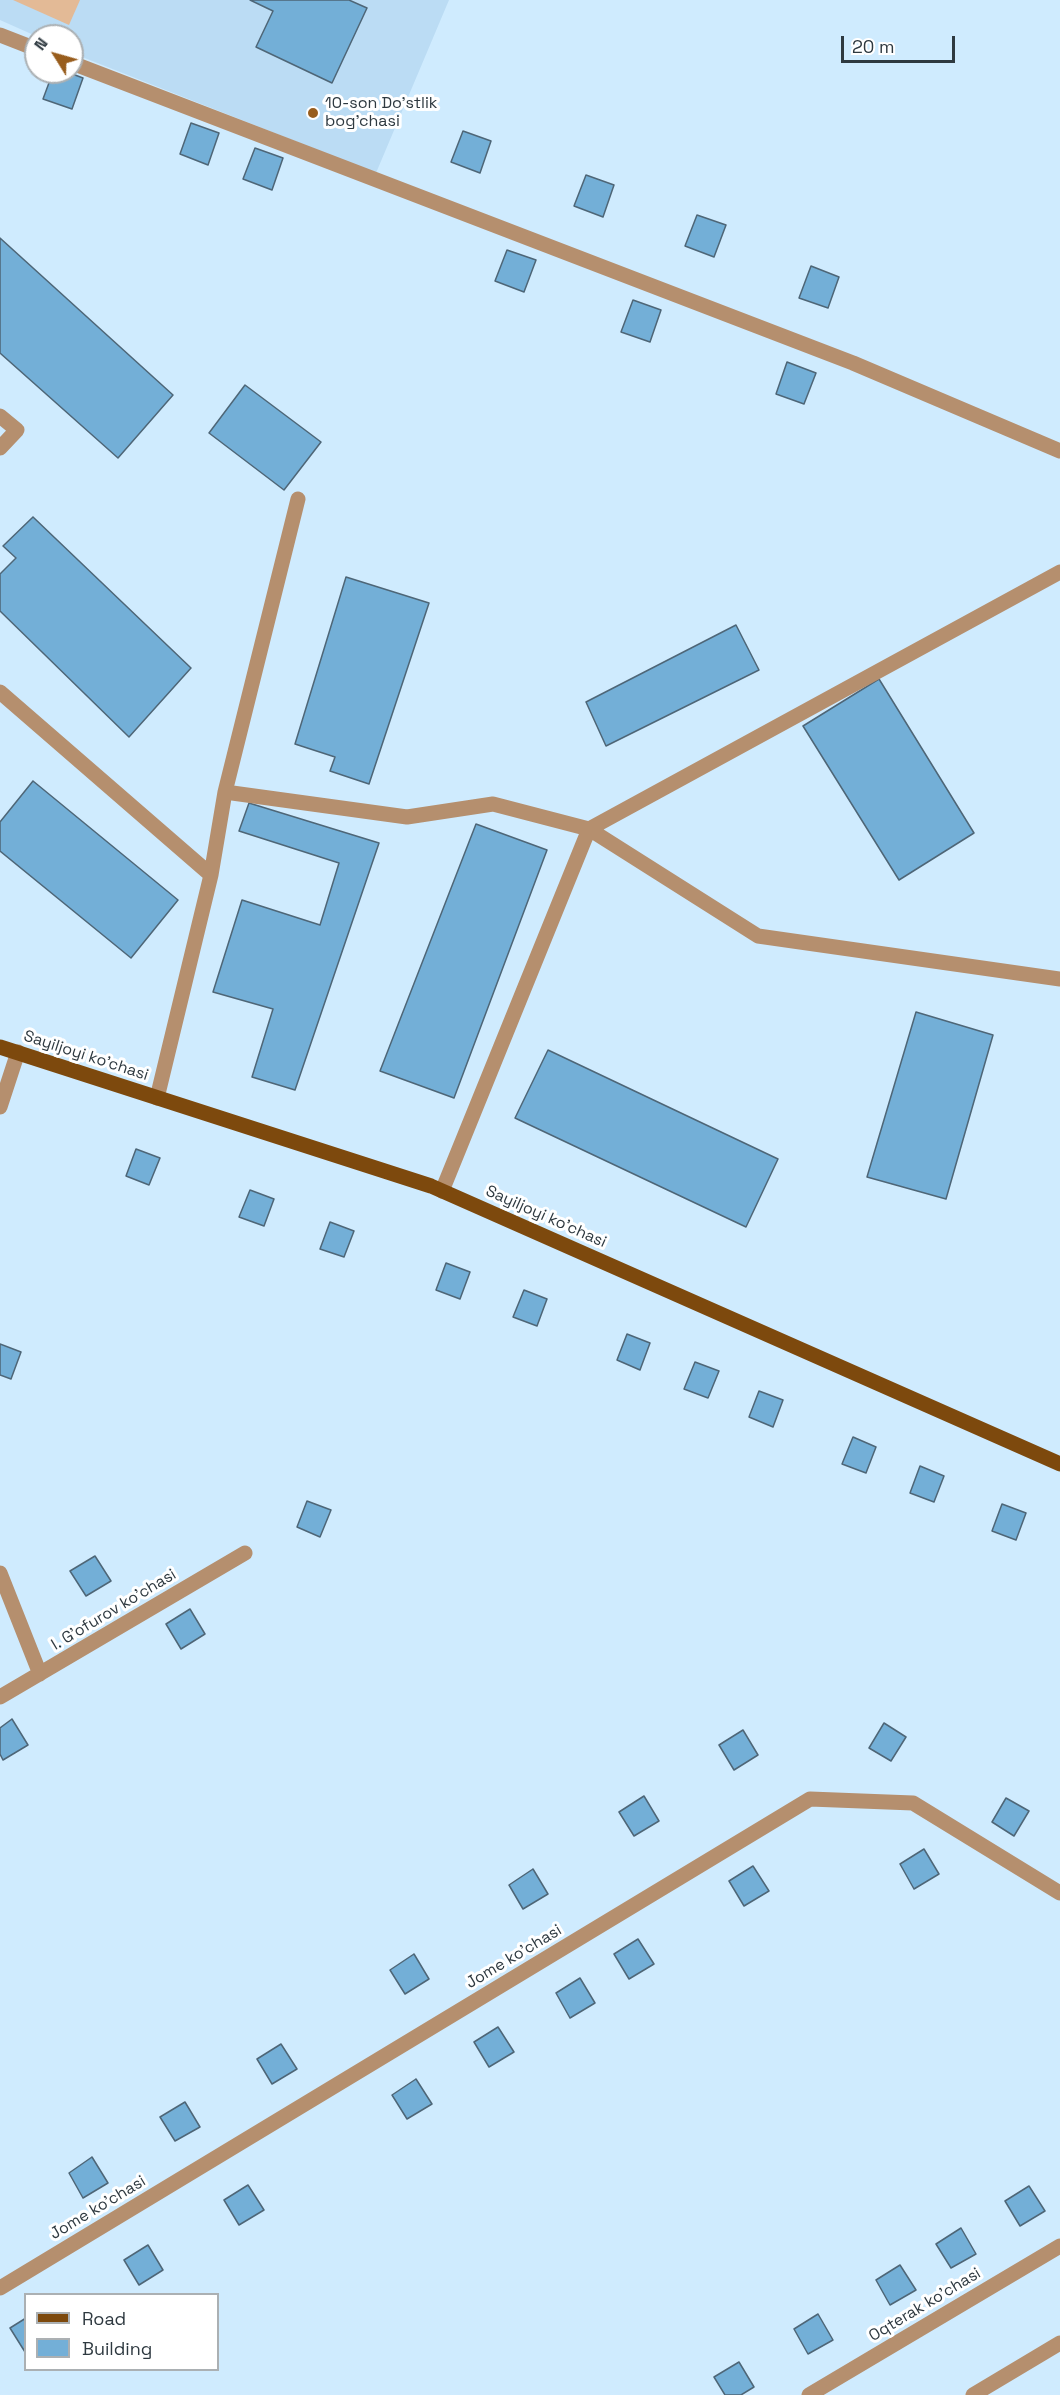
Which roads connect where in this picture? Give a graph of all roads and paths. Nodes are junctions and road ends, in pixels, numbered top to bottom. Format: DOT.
graph roads {
  1 [pos="0,35"];
  2 [pos="24,44"];
  3 [pos="84,68"];
  4 [pos="0,416"];
  5 [pos="0,448"];
  6 [pos="1060,451"];
  7 [pos="298,499"];
  8 [pos="1060,572"];
  9 [pos="0,692"];
  10 [pos="225,792"];
  11 [pos="589,829"];
  12 [pos="211,875"];
  13 [pos="1060,979"];
  14 [pos="0,1047"];
  15 [pos="18,1052"];
  16 [pos="157,1098"];
  17 [pos="0,1107"];
  18 [pos="442,1191"];
  19 [pos="1060,1464"];
  20 [pos="245,1553"];
  21 [pos="0,1573"];
  22 [pos="40,1674"];
  23 [pos="0,1697"];
  24 [pos="1060,1893"];
  25 [pos="1060,2246"];
  26 [pos="0,2288"];
  27 [pos="1060,2343"];
  28 [pos="809,2395"];
  29 [pos="973,2395"];
  1 -- 2 [label="street"];
  3 -- 6 [label="street"];
  4 -- 5 [label="street"];
  7 -- 10 [label="street"];
  8 -- 11 [label="street"];
  9 -- 12 [label="street"];
  10 -- 11 [label="street"];
  10 -- 12 [label="street"];
  11 -- 13 [label="street"];
  11 -- 18 [label="street"];
  12 -- 16 [label="street"];
  14 -- 15 [label="main road, Sayiljoyi ko'chasi"];
  15 -- 16 [label="main road, Sayiljoyi ko'chasi"];
  15 -- 17 [label="street"];
  16 -- 18 [label="main road, Sayiljoyi ko'chasi"];
  18 -- 19 [label="main road, Sayiljoyi ko'chasi"];
  20 -- 22 [label="street, I. G'ofurov ko'chasi"];
  21 -- 22 [label="street"];
  22 -- 23 [label="street, I. G'ofurov ko'chasi"];
  24 -- 26 [label="street, Jome ko'chasi"];
  25 -- 28 [label="street, Oqterak ko'chasi"];
  27 -- 29 [label="street"];
}
